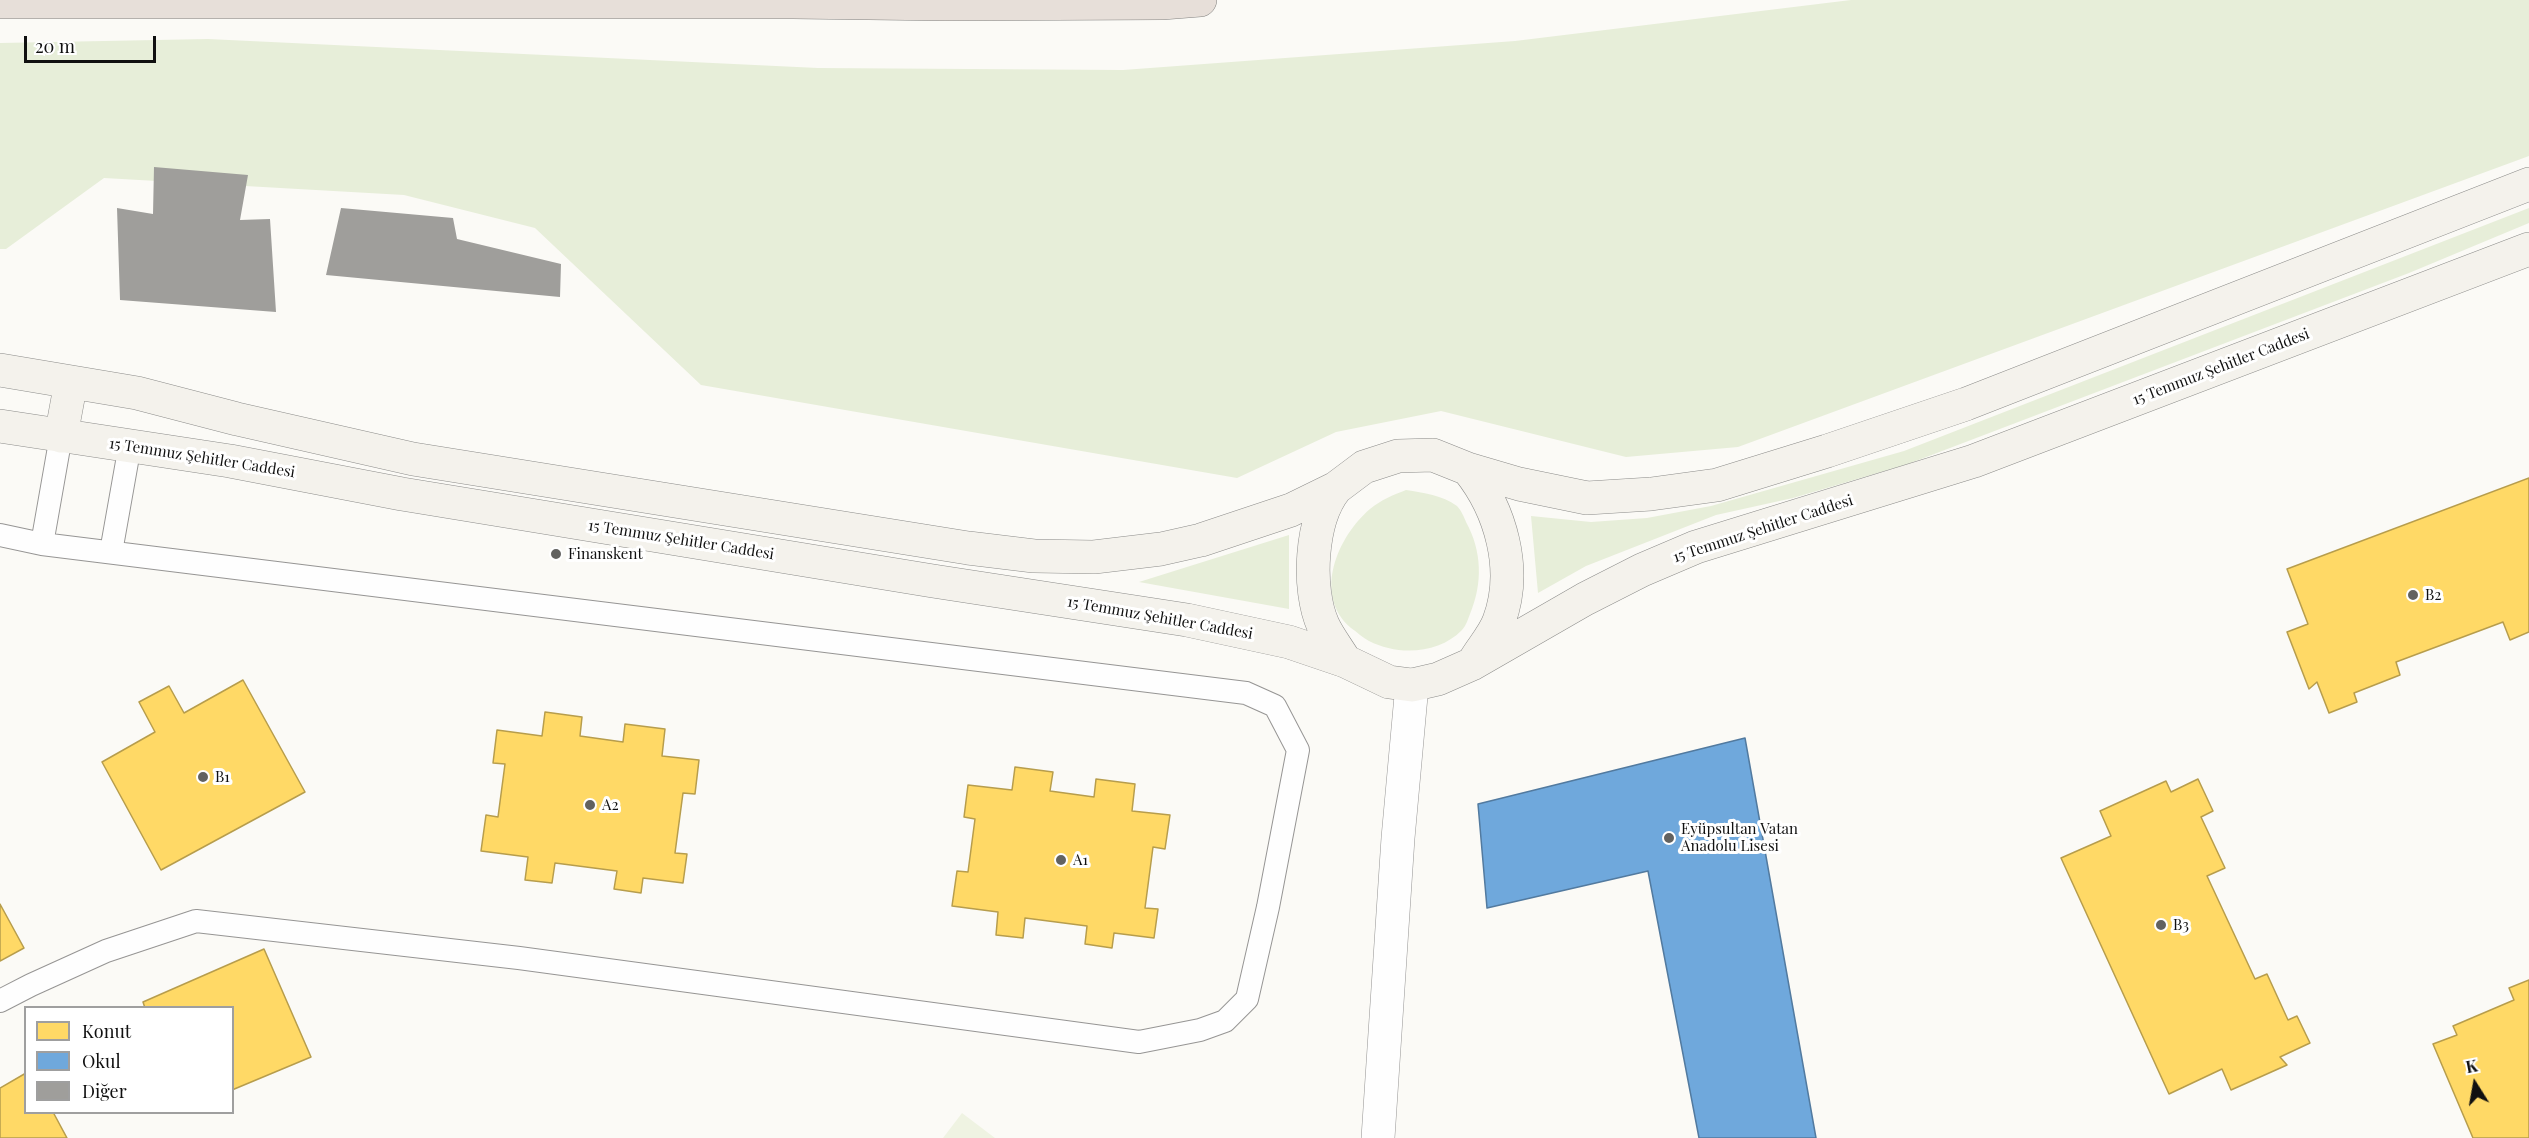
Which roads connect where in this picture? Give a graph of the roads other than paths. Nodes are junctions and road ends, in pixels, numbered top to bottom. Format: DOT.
graph roads {
  1 [pos="1200,0"];
  2 [pos="0,2"];
  3 [pos="2529,184"];
  4 [pos="2529,249"];
  5 [pos="0,370"];
  6 [pos="71,382"];
  7 [pos="137,393"];
  8 [pos="0,426"];
  9 [pos="61,436"];
  10 [pos="130,445"];
  11 [pos="1468,469"];
  12 [pos="1336,488"];
  13 [pos="0,535"];
  14 [pos="42,544"];
  15 [pos="111,552"];
  16 [pos="1345,661"];
  17 [pos="1472,664"];
  18 [pos="1412,685"];
  19 [pos="0,1001"];
  20 [pos="1378,1138"];
  1 -- 2 [label="highway"];
  3 -- 11 [label="main road"];
  4 -- 17 [label="main road, 15 Temmuz Şehitler Caddesi"];
  5 -- 6 [label="main road"];
  6 -- 7 [label="main road"];
  6 -- 9 [label="main road"];
  7 -- 10 [label="main road"];
  7 -- 12 [label="main road"];
  8 -- 9 [label="main road, 15 Temmuz Şehitler Caddesi"];
  9 -- 10 [label="main road, 15 Temmuz Şehitler Caddesi"];
  9 -- 14 [label="lane"];
  10 -- 15 [label="lane"];
  10 -- 16 [label="main road, 15 Temmuz Şehitler Caddesi"];
  11 -- 12 [label="main road"];
  11 -- 17 [label="main road"];
  12 -- 16 [label="main road"];
  13 -- 14 [label="lane"];
  14 -- 15 [label="lane"];
  15 -- 19 [label="lane"];
  16 -- 18 [label="main road, 15 Temmuz Şehitler Caddesi"];
  17 -- 18 [label="main road, 15 Temmuz Şehitler Caddesi"];
  18 -- 20 [label="street"];
}
